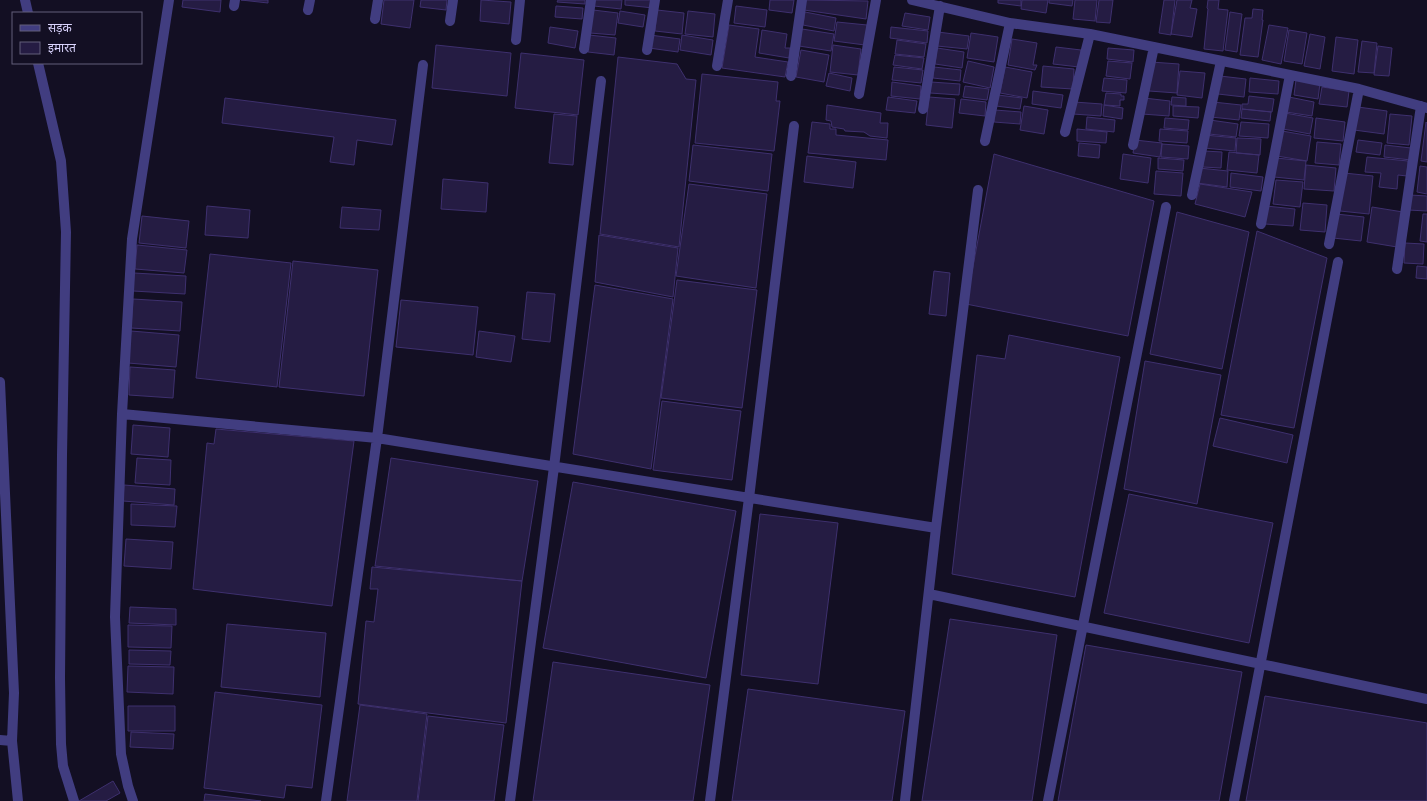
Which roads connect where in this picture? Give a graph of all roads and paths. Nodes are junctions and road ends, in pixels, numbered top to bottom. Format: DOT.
graph roads {
  1 [pos="25,0"];
  2 [pos="169,0"];
  3 [pos="378,0"];
  4 [pos="452,0"];
  5 [pos="520,0"];
  6 [pos="591,0"];
  7 [pos="654,0"];
  8 [pos="728,0"];
  9 [pos="802,0"];
  10 [pos="876,0"];
  11 [pos="912,0"];
  12 [pos="940,6"];
  13 [pos="28,12"];
  14 [pos="375,19"];
  15 [pos="450,22"];
  16 [pos="1010,23"];
  17 [pos="1090,34"];
  18 [pos="516,40"];
  19 [pos="1154,47"];
  20 [pos="584,49"];
  21 [pos="647,50"];
  22 [pos="1222,61"];
  23 [pos="38,64"];
  24 [pos="423,65"];
  25 [pos="717,66"];
  26 [pos="1290,75"];
  27 [pos="791,76"];
  28 [pos="601,80"];
  29 [pos="1359,89"];
  30 [pos="859,94"];
  31 [pos="1424,107"];
  32 [pos="923,109"];
  33 [pos="794,126"];
  34 [pos="1065,132"];
  35 [pos="985,141"];
  36 [pos="1133,145"];
  37 [pos="978,190"];
  38 [pos="1192,195"];
  39 [pos="1166,207"];
  40 [pos="1261,224"];
  41 [pos="1329,244"];
  42 [pos="1338,262"];
  43 [pos="1397,269"];
  44 [pos="0,382"];
  45 [pos="122,414"];
  46 [pos="1,416"];
  47 [pos="377,438"];
  48 [pos="554,467"];
  49 [pos="750,498"];
  50 [pos="936,528"];
  51 [pos="929,594"];
  52 [pos="1083,627"];
  53 [pos="1259,664"];
  54 [pos="1427,699"];
  55 [pos="0,740"];
  56 [pos="12,741"];
  57 [pos="18,801"];
  58 [pos="74,801"];
  59 [pos="133,801"];
  60 [pos="326,801"];
  61 [pos="510,801"];
  62 [pos="710,801"];
  63 [pos="905,801"];
  64 [pos="1048,801"];
  65 [pos="1234,801"];
  1 -- 13 [label="street"];
  2 -- 45 [label="street"];
  3 -- 14 [label="street"];
  4 -- 15 [label="street"];
  5 -- 18 [label="street"];
  6 -- 20 [label="street"];
  7 -- 21 [label="street"];
  8 -- 25 [label="street"];
  9 -- 27 [label="street"];
  10 -- 30 [label="street"];
  11 -- 12 [label="street"];
  12 -- 16 [label="street"];
  12 -- 32 [label="street"];
  16 -- 17 [label="street"];
  16 -- 35 [label="street"];
  17 -- 19 [label="street"];
  17 -- 34 [label="street"];
  19 -- 22 [label="street"];
  19 -- 36 [label="street"];
  22 -- 26 [label="street"];
  22 -- 38 [label="street"];
  23 -- 58 [label="street"];
  24 -- 47 [label="street"];
  26 -- 29 [label="street"];
  26 -- 40 [label="street"];
  28 -- 48 [label="street"];
  29 -- 31 [label="street"];
  29 -- 41 [label="street"];
  31 -- 43 [label="street"];
  33 -- 49 [label="street"];
  37 -- 50 [label="street"];
  39 -- 52 [label="street"];
  42 -- 53 [label="street"];
  44 -- 46 [label="street"];
  45 -- 47 [label="street"];
  45 -- 59 [label="street"];
  46 -- 56 [label="street"];
  47 -- 48 [label="street"];
  47 -- 60 [label="street"];
  48 -- 49 [label="street"];
  48 -- 61 [label="street"];
  49 -- 50 [label="street"];
  49 -- 62 [label="street"];
  50 -- 51 [label="street"];
  51 -- 52 [label="street"];
  51 -- 63 [label="street"];
  52 -- 53 [label="street"];
  52 -- 64 [label="street"];
  53 -- 54 [label="street"];
  53 -- 65 [label="street"];
  55 -- 56 [label="street"];
  56 -- 57 [label="street"];
}
